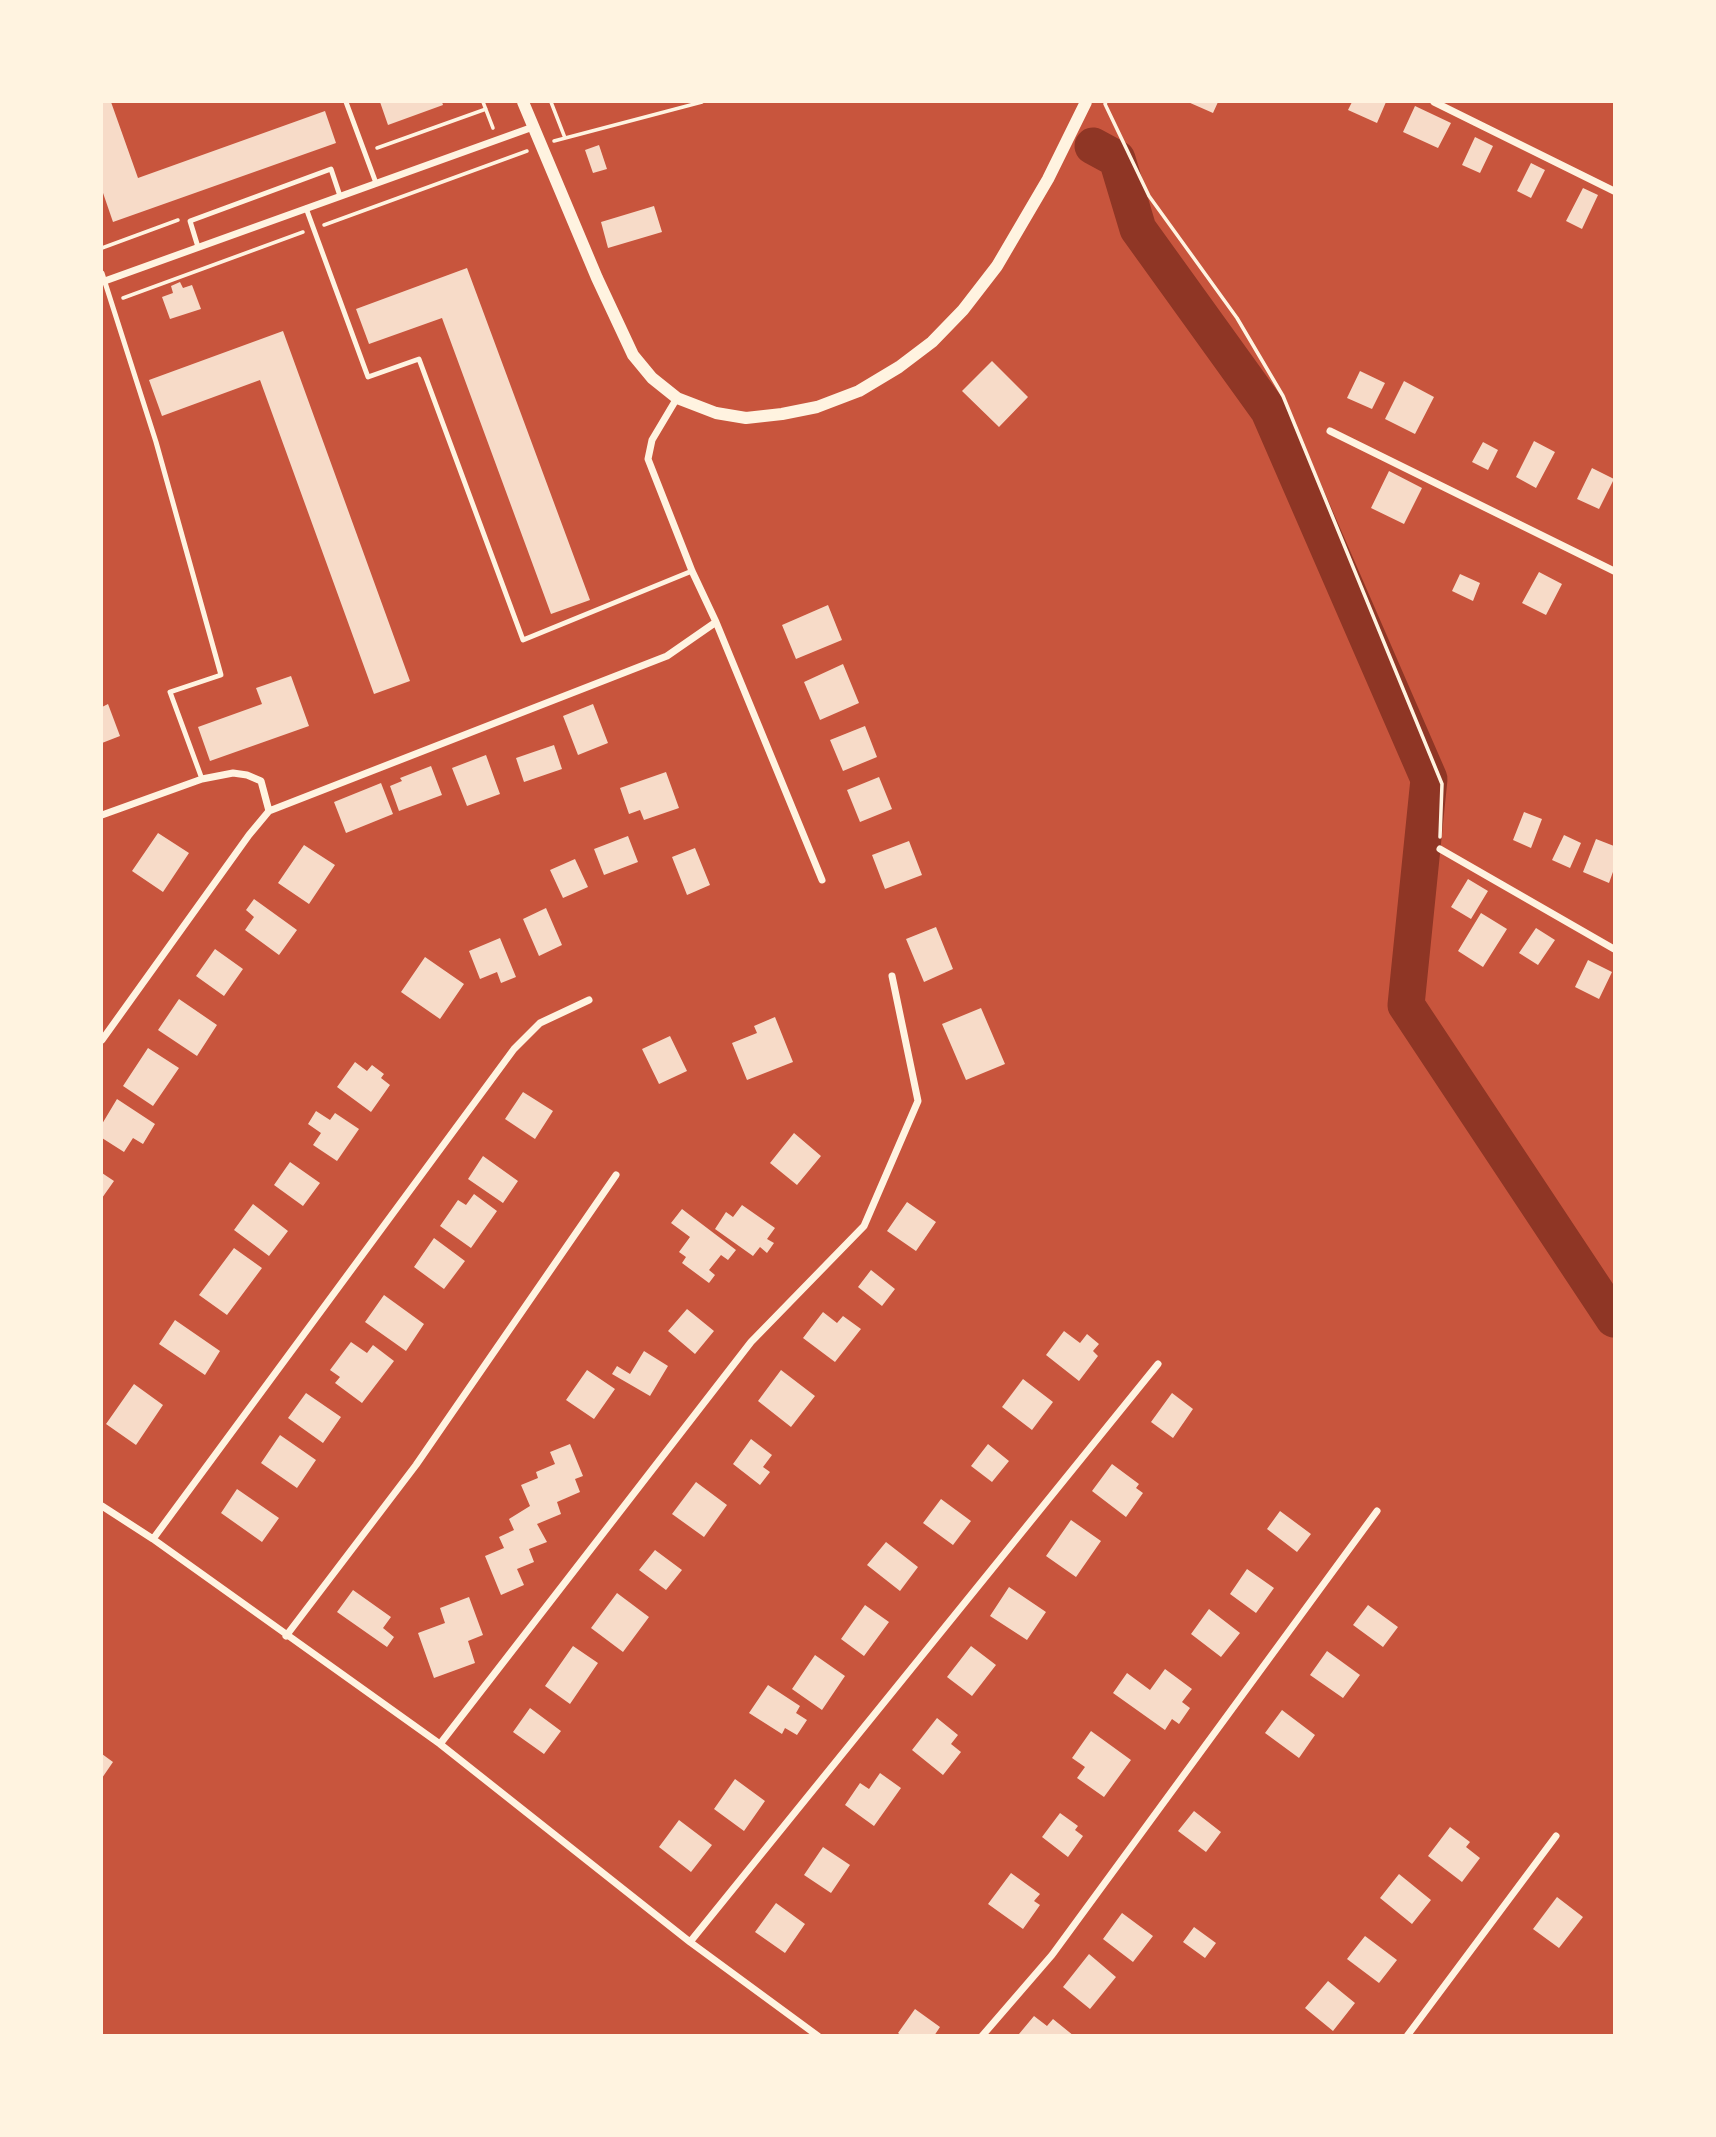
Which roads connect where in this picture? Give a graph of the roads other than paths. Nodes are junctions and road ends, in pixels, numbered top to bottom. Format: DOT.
graph roads {
  1 [pos="345,102"];
  2 [pos="523,102"];
  3 [pos="1086,102"];
  4 [pos="1434,102"];
  5 [pos="533,127"];
  6 [pos="376,183"];
  7 [pos="1615,191"];
  8 [pos="340,196"];
  9 [pos="306,208"];
  10 [pos="198,247"];
  11 [pos="102,279"];
  12 [pos="677,398"];
  13 [pos="1330,431"];
  14 [pos="692,571"];
  15 [pos="1615,571"];
  16 [pos="716,622"];
  17 [pos="202,779"];
  18 [pos="269,811"];
  19 [pos="102,815"];
  20 [pos="1440,849"];
  21 [pos="822,880"];
  22 [pos="1615,949"];
  23 [pos="892,976"];
  24 [pos="589,1000"];
  25 [pos="102,1040"];
  26 [pos="616,1175"];
  27 [pos="1158,1364"];
  28 [pos="102,1506"];
  29 [pos="1377,1511"];
  30 [pos="153,1539"];
  31 [pos="286,1636"];
  32 [pos="440,1744"];
  33 [pos="1556,1836"];
  34 [pos="690,1942"];
  35 [pos="818,2035"];
  36 [pos="982,2035"];
  37 [pos="1407,2035"];
  1 -- 6 [label="lane"];
  2 -- 5 [label="street"];
  3 -- 12 [label="street"];
  4 -- 7 [label="street"];
  5 -- 6 [label="street"];
  5 -- 12 [label="street"];
  6 -- 8 [label="street"];
  8 -- 9 [label="street"];
  8 -- 10 [label="lane"];
  9 -- 10 [label="street"];
  9 -- 14 [label="lane"];
  10 -- 11 [label="street"];
  11 -- 17 [label="lane"];
  12 -- 14 [label="street"];
  13 -- 15 [label="street"];
  14 -- 16 [label="street"];
  16 -- 18 [label="street"];
  16 -- 21 [label="street"];
  17 -- 18 [label="street"];
  17 -- 19 [label="street"];
  18 -- 25 [label="street"];
  20 -- 22 [label="street"];
  23 -- 32 [label="street"];
  24 -- 30 [label="street"];
  26 -- 31 [label="street"];
  27 -- 34 [label="street"];
  28 -- 30 [label="street"];
  29 -- 36 [label="street"];
  30 -- 31 [label="street"];
  31 -- 32 [label="street"];
  32 -- 34 [label="street"];
  33 -- 37 [label="street"];
  34 -- 35 [label="street"];
}
